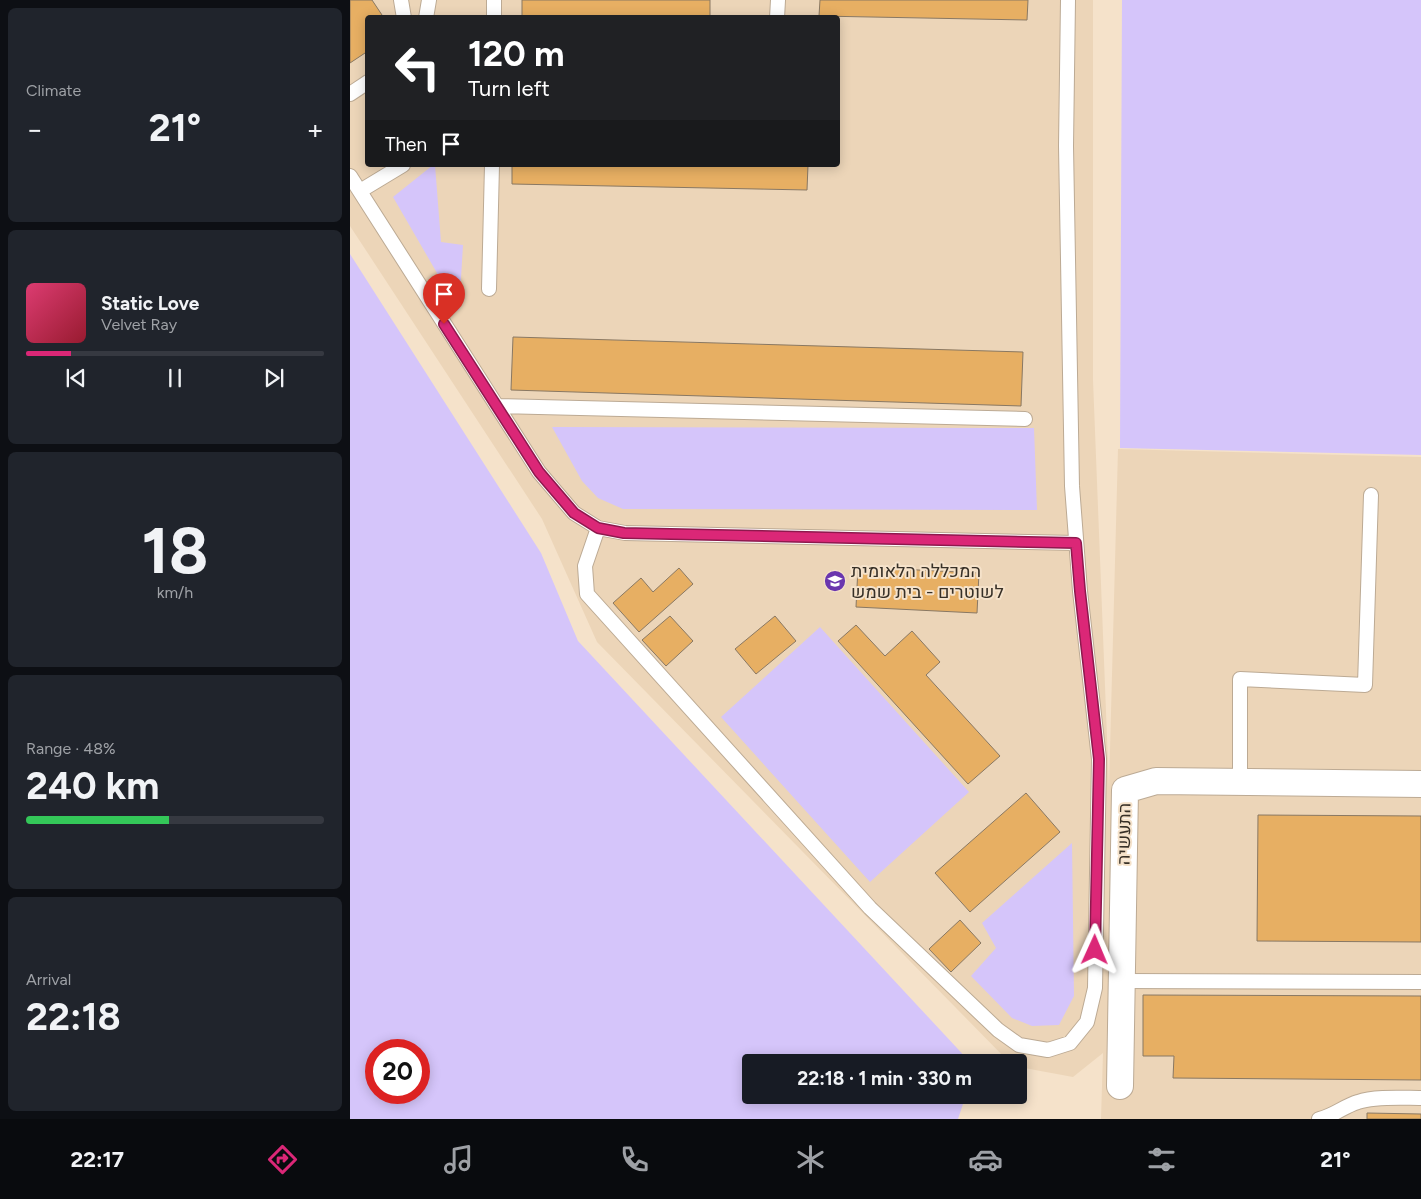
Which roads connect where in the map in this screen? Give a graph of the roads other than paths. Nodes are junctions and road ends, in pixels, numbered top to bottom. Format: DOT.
graph roads {
  1 [pos="401,0"];
  2 [pos="429,0"];
  3 [pos="494,0"];
  4 [pos="778,0"];
  5 [pos="1068,0"];
  6 [pos="404,15"];
  7 [pos="426,15"];
  8 [pos="494,15"];
  9 [pos="777,15"];
  10 [pos="365,84"];
  11 [pos="350,94"];
  12 [pos="400,167"];
  13 [pos="492,167"];
  14 [pos="350,176"];
  15 [pos="360,191"];
  16 [pos="489,289"];
  17 [pos="497,406"];
  18 [pos="1025,419"];
  19 [pos="1371,495"];
  20 [pos="598,528"];
  21 [pos="1076,543"];
  22 [pos="1240,782"];
  23 [pos="1421,784"];
  24 [pos="1122,981"];
  25 [pos="1421,982"];
  26 [pos="1120,1086"];
  27 [pos="1421,1098"];
  28 [pos="1319,1119"];
  1 -- 6 [label="lane"];
  2 -- 7 [label="lane"];
  3 -- 8 [label="lane"];
  4 -- 9 [label="lane"];
  5 -- 21 [label="lane"];
  10 -- 11 [label="lane"];
  12 -- 15 [label="lane"];
  13 -- 16 [label="lane"];
  14 -- 15 [label="lane"];
  15 -- 17 [label="lane"];
  17 -- 18 [label="lane"];
  17 -- 20 [label="lane"];
  19 -- 22 [label="lane"];
  20 -- 21 [label="lane"];
  20 -- 21 [label="lane"];
  22 -- 23 [label="street, התעשיה"];
  22 -- 24 [label="street, התעשיה"];
  24 -- 25 [label="lane"];
  24 -- 26 [label="street, התעשיה"];
  27 -- 28 [label="lane"];
}
